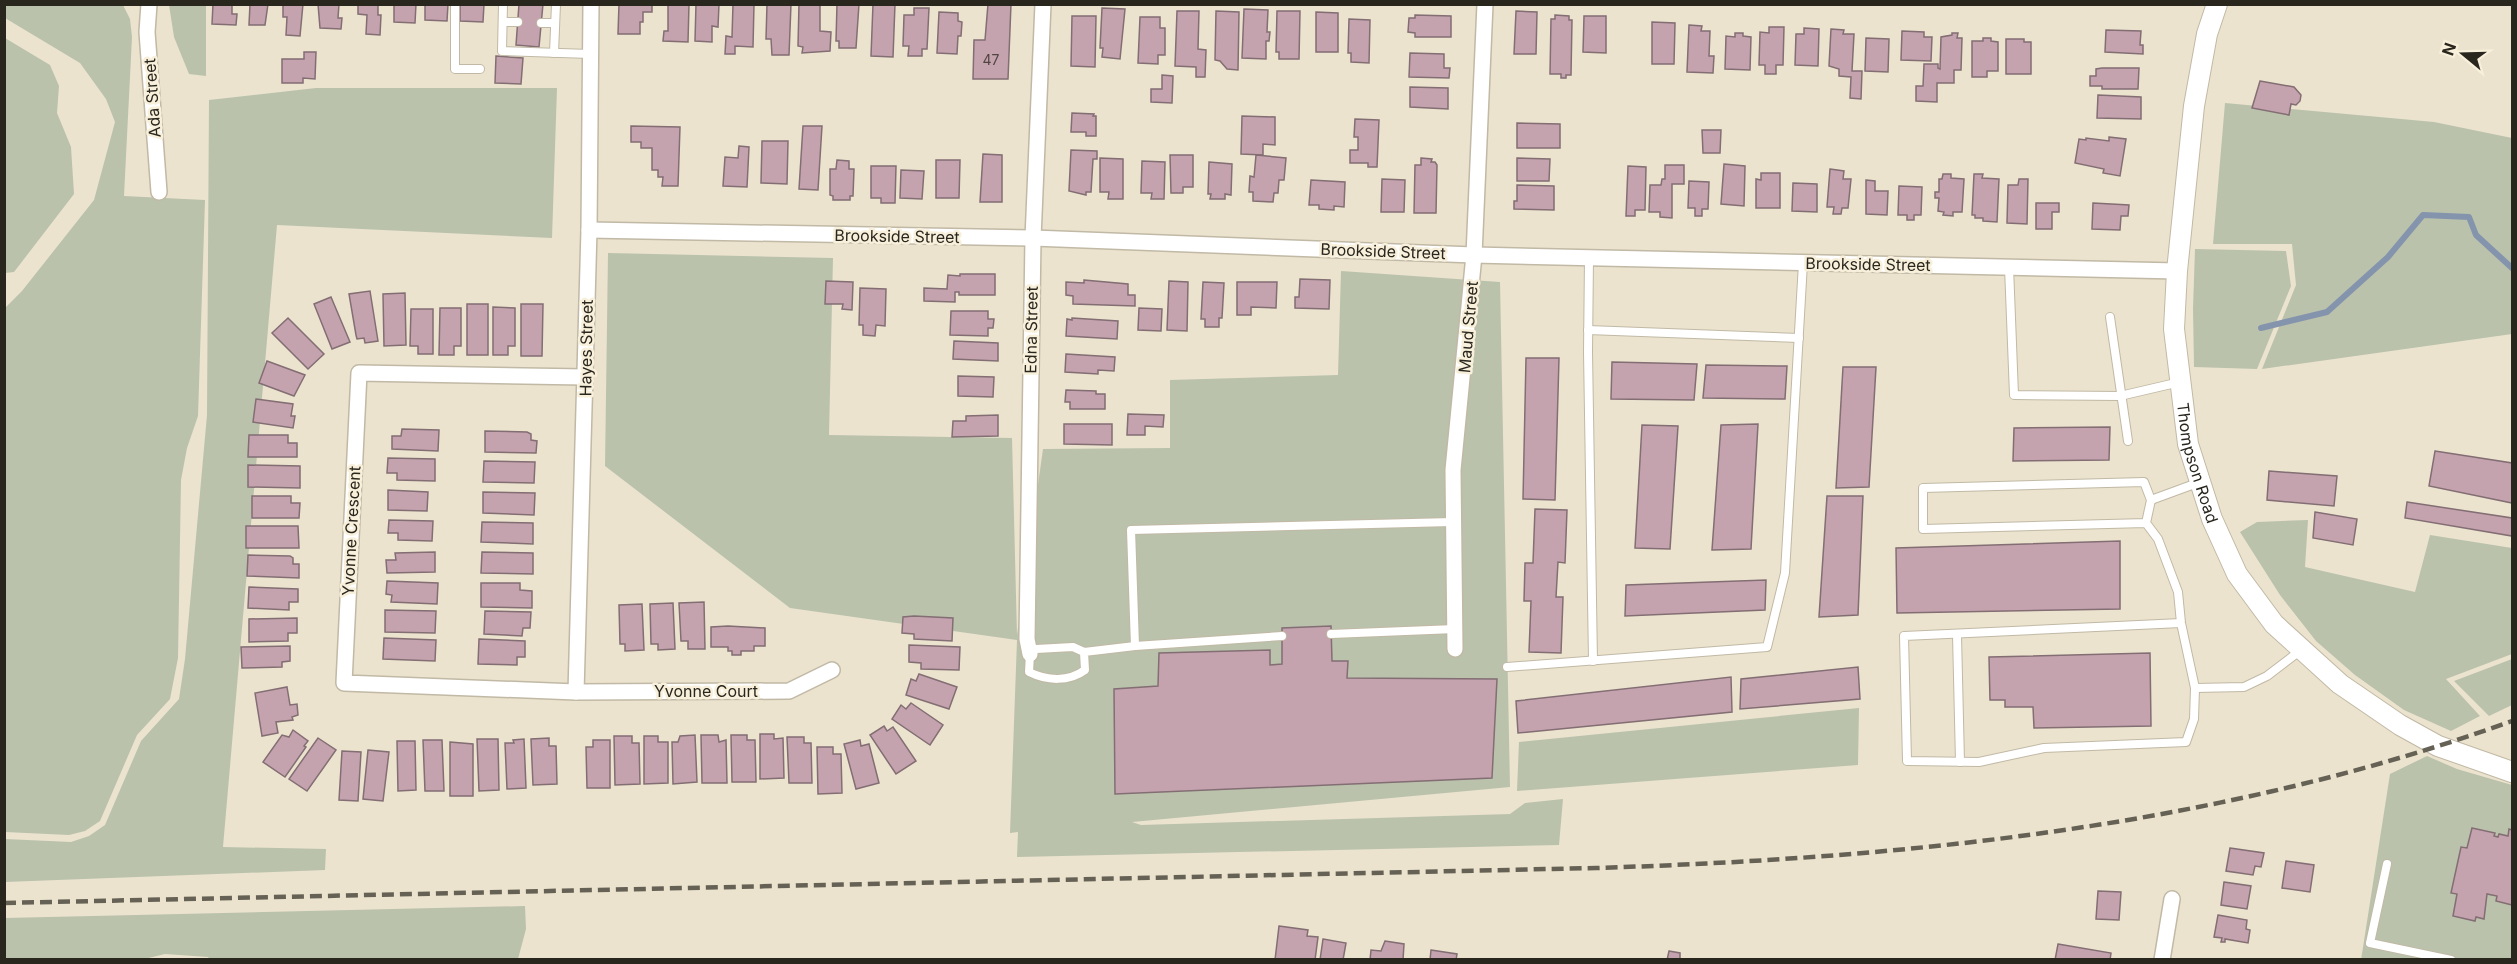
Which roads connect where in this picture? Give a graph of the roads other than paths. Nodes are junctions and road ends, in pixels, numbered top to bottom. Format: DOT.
graph roads {
  1 [pos="149,4"];
  2 [pos="455,4"];
  3 [pos="503,4"];
  4 [pos="556,4"];
  5 [pos="591,4"];
  6 [pos="1043,4"];
  7 [pos="1485,4"];
  8 [pos="2217,4"];
  9 [pos="503,22"];
  10 [pos="518,22"];
  11 [pos="541,23"];
  12 [pos="555,23"];
  13 [pos="554,53"];
  14 [pos="590,54"];
  15 [pos="480,69"];
  16 [pos="159,192"];
  17 [pos="588,230"];
  18 [pos="1033,238"];
  19 [pos="1474,255"];
  20 [pos="1589,258"];
  21 [pos="1803,263"];
  22 [pos="2009,267"];
  23 [pos="2177,271"];
  24 [pos="2109,317"];
  25 [pos="1588,330"];
  26 [pos="1799,338"];
  27 [pos="585,377"];
  28 [pos="2180,382"];
  29 [pos="2120,396"];
  30 [pos="2128,441"];
  31 [pos="2200,482"];
  32 [pos="2151,500"];
  33 [pos="1452,522"];
  34 [pos="2146,523"];
  35 [pos="2181,623"];
  36 [pos="1455,629"];
  37 [pos="1331,634"];
  38 [pos="1957,635"];
  39 [pos="1282,636"];
  40 [pos="1135,646"];
  41 [pos="2302,649"];
  42 [pos="1455,650"];
  43 [pos="1084,652"];
  44 [pos="1030,654"];
  45 [pos="1593,660"];
  46 [pos="1507,667"];
  47 [pos="832,670"];
  48 [pos="2194,688"];
  49 [pos="576,692"];
  50 [pos="1960,762"];
  51 [pos="2512,772"];
  52 [pos="2386,864"];
  53 [pos="2172,899"];
  54 [pos="2162,960"];
  55 [pos="2451,960"];
  1 -- 16 [label="street, Ada Street"];
  2 -- 15 [label="lane"];
  3 -- 9 [label="lane"];
  4 -- 12 [label="lane"];
  5 -- 14 [label="street, Hayes Street"];
  6 -- 18 [label="street, Edna Street"];
  7 -- 19 [label="street, Maud Street"];
  8 -- 23 [label="street, Thompson Road"];
  9 -- 10 [label="lane"];
  9 -- 13 [label="lane"];
  11 -- 12 [label="lane"];
  12 -- 13 [label="lane"];
  13 -- 14 [label="lane"];
  14 -- 17 [label="street, Hayes Street"];
  17 -- 18 [label="street, Brookside Street"];
  17 -- 27 [label="street, Hayes Street"];
  18 -- 19 [label="street, Brookside Street"];
  18 -- 44 [label="street, Edna Street"];
  19 -- 20 [label="street, Brookside Street"];
  19 -- 33 [label="street, Maud Street"];
  20 -- 21 [label="street, Brookside Street"];
  20 -- 25 [label="lane"];
  21 -- 22 [label="street, Brookside Street"];
  21 -- 26 [label="lane"];
  22 -- 23 [label="street, Brookside Street"];
  22 -- 29 [label="lane"];
  23 -- 28 [label="street, Thompson Road"];
  24 -- 29 [label="lane"];
  25 -- 26 [label="lane"];
  25 -- 45 [label="lane"];
  26 -- 45 [label="lane"];
  27 -- 49 [label="street, Hayes Street"];
  27 -- 49 [label="street, Yvonne Crescent"];
  28 -- 29 [label="lane"];
  28 -- 31 [label="street, Thompson Road"];
  29 -- 30 [label="lane"];
  31 -- 32 [label="lane"];
  31 -- 41 [label="street, Thompson Road"];
  32 -- 34 [label="lane"];
  32 -- 34 [label="lane"];
  33 -- 36 [label="street, Maud Street"];
  33 -- 40 [label="lane"];
  34 -- 35 [label="lane"];
  35 -- 38 [label="lane"];
  35 -- 48 [label="lane"];
  36 -- 37 [label="lane"];
  36 -- 42 [label="street, Maud Street"];
  38 -- 50 [label="lane"];
  38 -- 50 [label="lane"];
  39 -- 40 [label="lane"];
  40 -- 43 [label="lane"];
  41 -- 48 [label="lane"];
  41 -- 51 [label="street, Thompson Road"];
  43 -- 44 [label="lane"];
  43 -- 44 [label="lane"];
  45 -- 46 [label="lane"];
  47 -- 49 [label="street, Yvonne Court"];
  48 -- 50 [label="lane"];
  52 -- 55 [label="lane"];
  53 -- 54 [label="street"];
}
